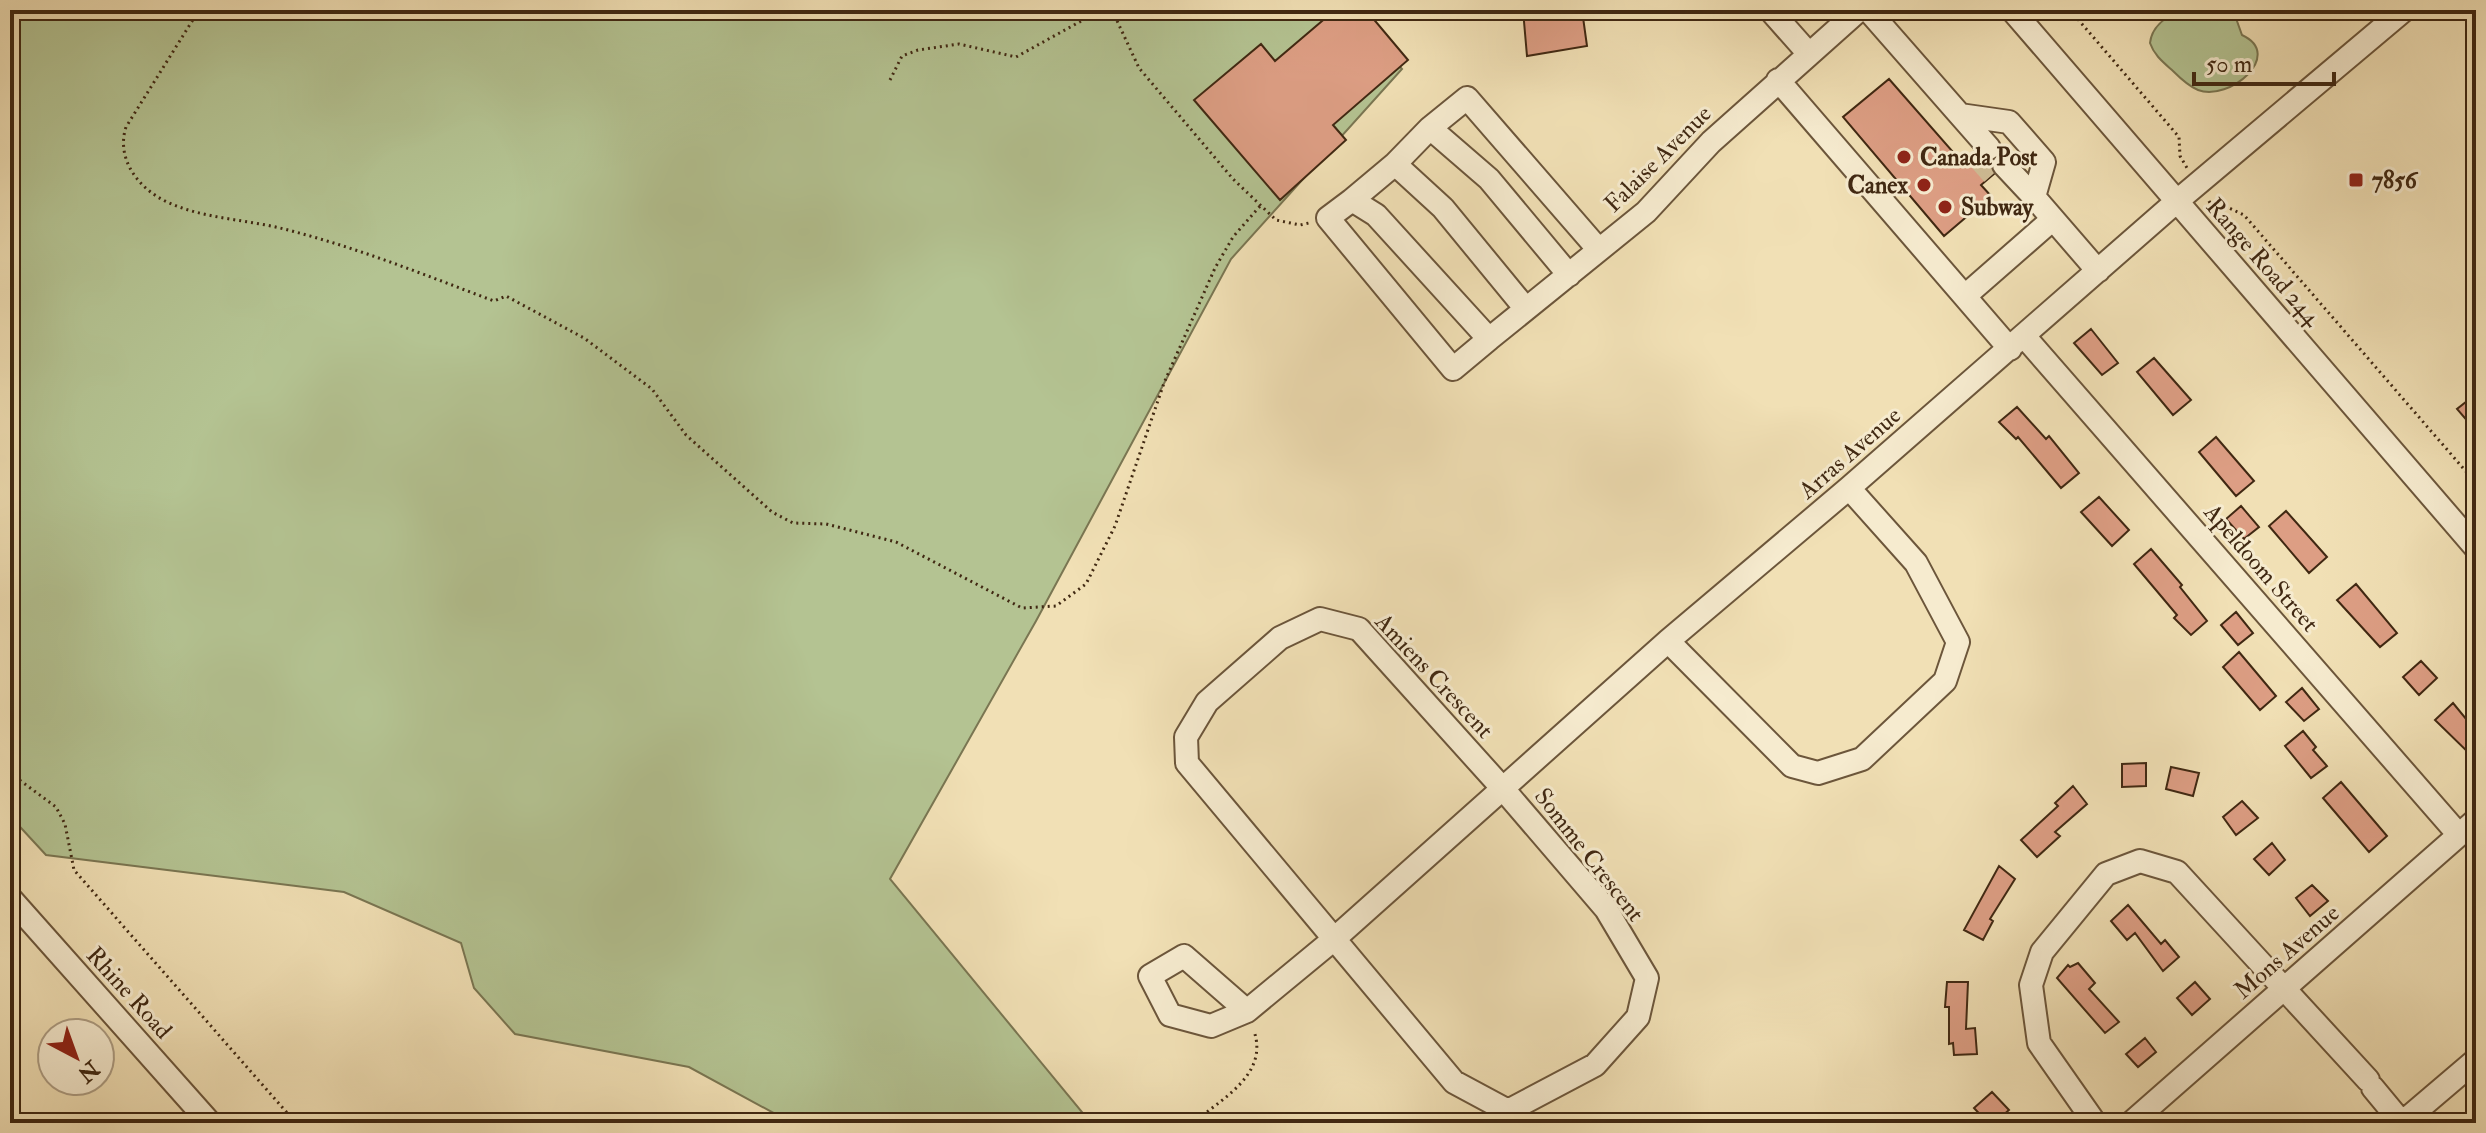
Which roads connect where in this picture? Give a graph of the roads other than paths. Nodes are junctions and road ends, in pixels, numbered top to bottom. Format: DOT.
graph roads {
  1 [pos="1859,10"];
  2 [pos="1868,10"];
  3 [pos="2012,10"];
  4 [pos="2404,10"];
  5 [pos="1778,15"];
  6 [pos="1809,54"];
  7 [pos="1778,80"];
  8 [pos="1960,115"];
  9 [pos="1430,128"];
  10 [pos="1395,164"];
  11 [pos="2027,190"];
  12 [pos="1352,200"];
  13 [pos="2176,202"];
  14 [pos="2053,219"];
  15 [pos="1599,250"];
  16 [pos="2098,271"];
  17 [pos="1569,275"];
  18 [pos="1965,296"];
  19 [pos="1526,309"];
  20 [pos="1489,339"];
  21 [pos="2017,342"];
  22 [pos="1849,488"];
  23 [pos="2476,548"];
  24 [pos="1668,641"];
  25 [pos="1504,790"];
  26 [pos="2476,820"];
  27 [pos="2459,835"];
  28 [pos="10,898"];
  29 [pos="1333,940"];
  30 [pos="2284,990"];
  31 [pos="1247,1011"];
  32 [pos="2476,1060"];
  33 [pos="210,1123"];
  34 [pos="2095,1123"];
  35 [pos="2131,1123"];
  36 [pos="2402,1123"];
  1 -- 6 [label="street, Falaise Avenue"];
  2 -- 8 [label="street"];
  3 -- 13 [label="street, Range Road 244"];
  4 -- 13 [label="street, Arras Avenue"];
  5 -- 6 [label="street"];
  6 -- 7 [label="street, Falaise Avenue"];
  7 -- 15 [label="street, Falaise Avenue"];
  7 -- 18 [label="street, Apeldoom Street"];
  8 -- 11 [label="street"];
  8 -- 11 [label="street"];
  9 -- 10 [label="street"];
  9 -- 15 [label="street"];
  9 -- 17 [label="street"];
  10 -- 12 [label="street"];
  10 -- 19 [label="street"];
  11 -- 14 [label="street"];
  12 -- 20 [label="street"];
  12 -- 20 [label="street, Falaise Avenue"];
  13 -- 16 [label="street, Arras Avenue"];
  13 -- 23 [label="street, Range Road 244"];
  14 -- 16 [label="street"];
  14 -- 18 [label="street"];
  15 -- 17 [label="street, Falaise Avenue"];
  16 -- 21 [label="street, Arras Avenue"];
  17 -- 19 [label="street, Falaise Avenue"];
  18 -- 21 [label="street, Apeldoom Street"];
  19 -- 20 [label="street, Falaise Avenue"];
  21 -- 22 [label="street, Arras Avenue"];
  21 -- 27 [label="street, Apeldoom Street"];
  22 -- 24 [label="street, Arras Avenue"];
  22 -- 24 [label="street"];
  24 -- 25 [label="street, Arras Avenue"];
  25 -- 29 [label="street, Arras Avenue"];
  25 -- 29 [label="street, Somme Crescent"];
  25 -- 29 [label="street, Amiens Crescent"];
  26 -- 27 [label="street, Mons Avenue"];
  27 -- 30 [label="street, Mons Avenue"];
  28 -- 33 [label="street, Rhine Road"];
  29 -- 31 [label="street, Arras Avenue"];
  30 -- 34 [label="street"];
  30 -- 35 [label="street, Mons Avenue"];
  30 -- 36 [label="street"];
  32 -- 36 [label="street"];
}
